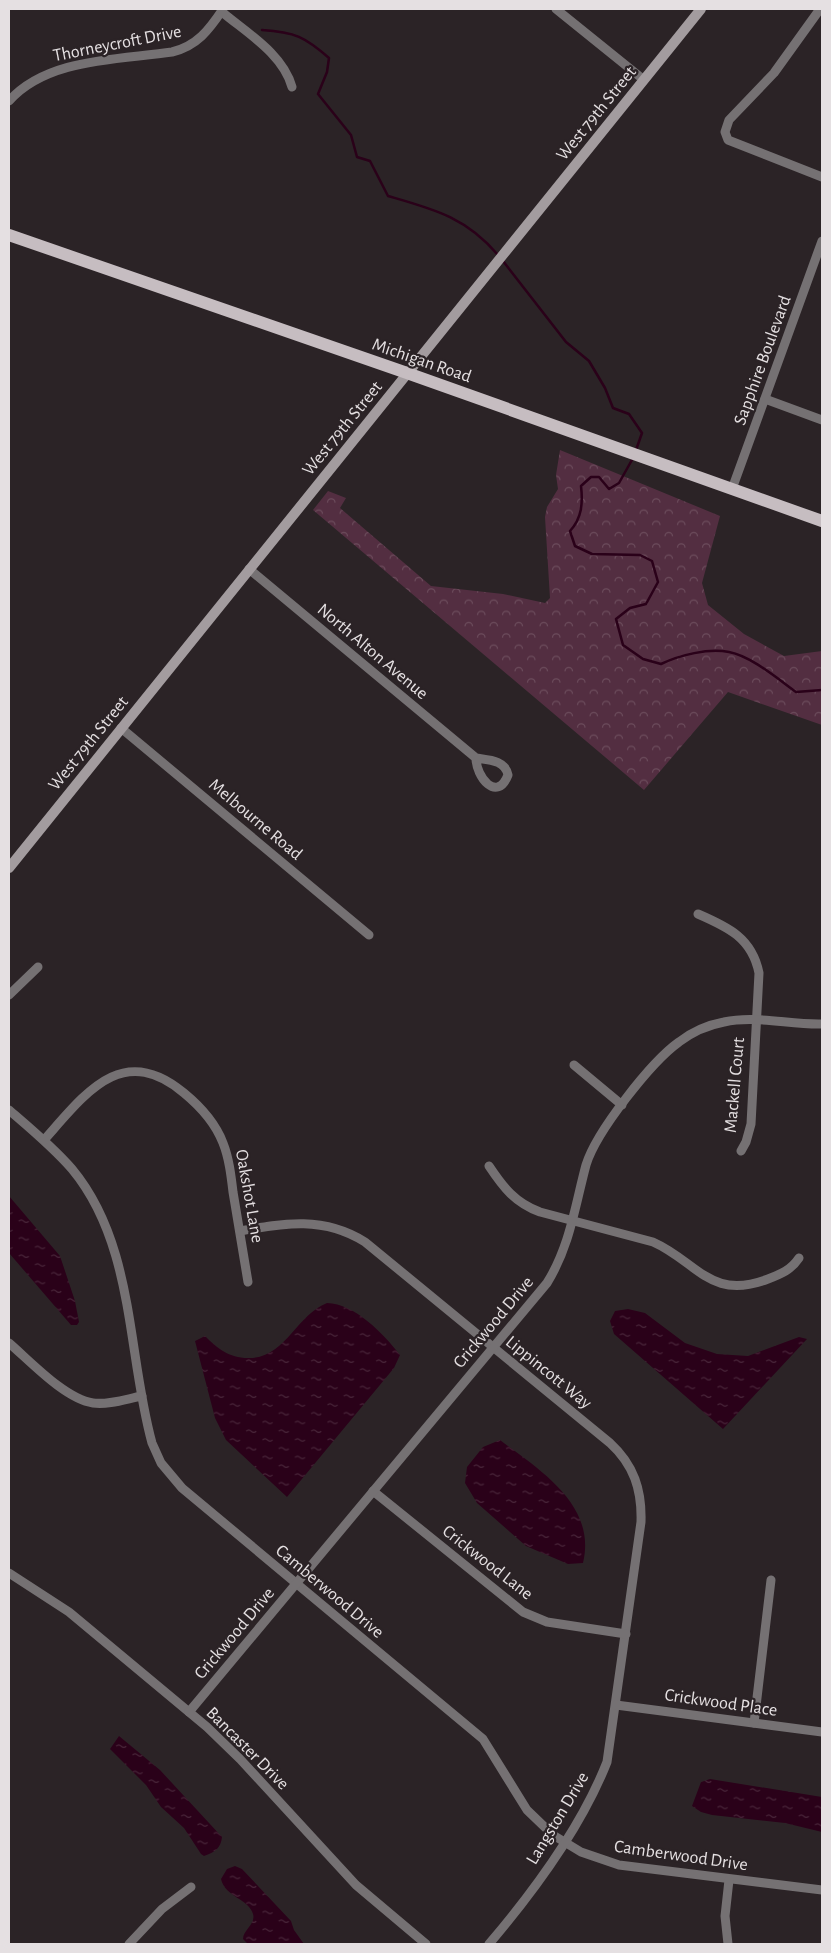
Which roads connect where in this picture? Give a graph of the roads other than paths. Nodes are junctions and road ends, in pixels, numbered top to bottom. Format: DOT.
graph roads {
  1 [pos="556,9"];
  2 [pos="701,9"];
  3 [pos="820,9"];
  4 [pos="223,10"];
  5 [pos="644,80"];
  6 [pos="292,87"];
  7 [pos="9,101"];
  8 [pos="822,176"];
  9 [pos="10,237"];
  10 [pos="822,241"];
  11 [pos="407,373"];
  12 [pos="765,400"];
  13 [pos="822,420"];
  14 [pos="732,489"];
  15 [pos="822,521"];
  16 [pos="249,569"];
  17 [pos="121,728"];
  18 [pos="476,758"];
  19 [pos="9,868"];
  20 [pos="698,914"];
  21 [pos="369,935"];
  22 [pos="38,967"];
  23 [pos="9,995"];
  24 [pos="756,1020"];
  25 [pos="822,1024"];
  26 [pos="574,1065"];
  27 [pos="622,1104"];
  28 [pos="9,1110"];
  29 [pos="44,1140"];
  30 [pos="741,1151"];
  31 [pos="490,1166"];
  32 [pos="573,1221"];
  33 [pos="240,1231"];
  34 [pos="798,1258"];
  35 [pos="248,1282"];
  36 [pos="9,1343"];
  37 [pos="493,1347"];
  38 [pos="142,1396"];
  39 [pos="373,1491"];
  40 [pos="9,1573"];
  41 [pos="771,1580"];
  42 [pos="296,1584"];
  43 [pos="626,1634"];
  44 [pos="616,1705"];
  45 [pos="190,1712"];
  46 [pos="754,1723"];
  47 [pos="822,1732"];
  48 [pos="564,1843"];
  49 [pos="728,1880"];
  50 [pos="191,1887"];
  51 [pos="822,1890"];
  52 [pos="129,1944"];
  53 [pos="426,1944"];
  54 [pos="489,1944"];
  55 [pos="728,1944"];
  1 -- 5 [label="street"];
  2 -- 5 [label="main road, West 79th Street"];
  3 -- 8 [label="street"];
  4 -- 6 [label="street"];
  4 -- 7 [label="street, Thorneycroft Drive"];
  5 -- 11 [label="main road, West 79th Street"];
  9 -- 11 [label="main road, Michigan Road"];
  10 -- 12 [label="street, Sapphire Boulevard"];
  11 -- 14 [label="main road, Michigan Road"];
  11 -- 16 [label="main road, West 79th Street"];
  12 -- 13 [label="street"];
  12 -- 14 [label="street, Sapphire Boulevard"];
  14 -- 15 [label="main road, Michigan Road"];
  16 -- 17 [label="main road, West 79th Street"];
  16 -- 18 [label="street, North Alton Avenue"];
  17 -- 19 [label="main road, West 79th Street"];
  17 -- 21 [label="street, Melbourne Road"];
  20 -- 24 [label="street, Mackell Court"];
  22 -- 23 [label="street"];
  24 -- 25 [label="street, Crickwood Drive"];
  24 -- 27 [label="street, Crickwood Drive"];
  24 -- 30 [label="street, Mackell Court"];
  26 -- 27 [label="street"];
  27 -- 32 [label="street, Crickwood Drive"];
  28 -- 29 [label="street, Camberwood Drive"];
  29 -- 33 [label="street, Oakshot Lane"];
  29 -- 38 [label="street, Camberwood Drive"];
  31 -- 32 [label="street"];
  32 -- 34 [label="street"];
  32 -- 37 [label="street, Crickwood Drive"];
  33 -- 35 [label="street, Oakshot Lane"];
  33 -- 37 [label="street, Lippincott Way"];
  36 -- 38 [label="street"];
  37 -- 39 [label="street, Crickwood Drive"];
  37 -- 43 [label="street, Lippincott Way"];
  38 -- 42 [label="street, Camberwood Drive"];
  39 -- 42 [label="street, Crickwood Drive"];
  39 -- 43 [label="street, Crickwood Lane"];
  40 -- 45 [label="street, Bancaster Drive"];
  41 -- 46 [label="street"];
  42 -- 45 [label="street, Crickwood Drive"];
  42 -- 48 [label="street, Camberwood Drive"];
  43 -- 44 [label="street, Langston Drive"];
  44 -- 46 [label="street, Crickwood Place"];
  44 -- 48 [label="street, Langston Drive"];
  45 -- 53 [label="street, Bancaster Drive"];
  46 -- 47 [label="street, Crickwood Place"];
  48 -- 49 [label="street, Camberwood Drive"];
  48 -- 54 [label="street, Langston Drive"];
  49 -- 51 [label="street, Camberwood Drive"];
  49 -- 55 [label="street"];
  50 -- 52 [label="street"];
}
